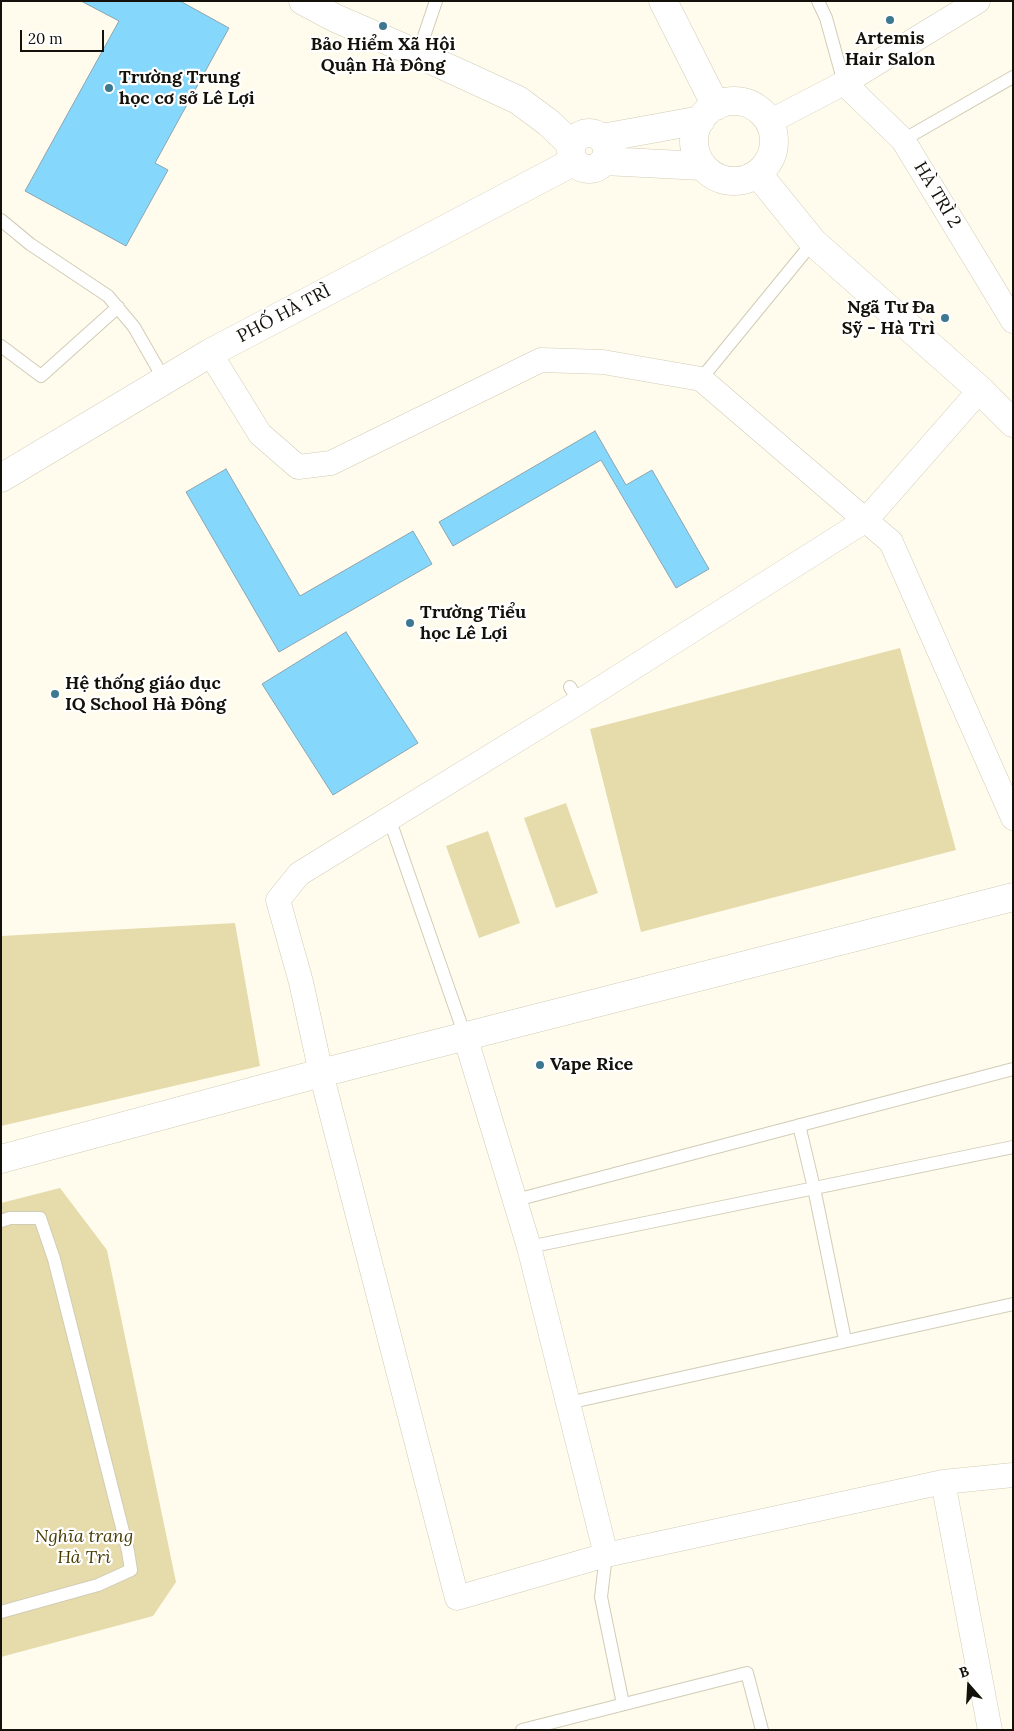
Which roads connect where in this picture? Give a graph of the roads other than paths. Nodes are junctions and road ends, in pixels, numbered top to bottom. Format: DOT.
graph roads {
  1 [pos="303,1"];
  2 [pos="436,1"];
  3 [pos="663,1"];
  4 [pos="818,1"];
  5 [pos="978,1"];
  6 [pos="418,54"];
  7 [pos="1013,77"];
  8 [pos="844,83"];
  9 [pos="709,113"];
  10 [pos="769,122"];
  11 [pos="903,140"];
  12 [pos="603,150"];
  13 [pos="572,153"];
  14 [pos="702,166"];
  15 [pos="758,174"];
  16 [pos="1,220"];
  17 [pos="813,242"];
  18 [pos="118,308"];
  19 [pos="1013,321"];
  20 [pos="1,346"];
  21 [pos="210,353"];
  22 [pos="702,379"];
  23 [pos="165,381"];
  24 [pos="980,390"];
  25 [pos="1013,423"];
  26 [pos="1,478"];
  27 [pos="866,520"];
  28 [pos="389,818"];
  29 [pos="1013,818"];
  30 [pos="1013,897"];
  31 [pos="465,1036"];
  32 [pos="1013,1069"];
  33 [pos="321,1073"];
  34 [pos="799,1125"];
  35 [pos="1013,1147"];
  36 [pos="1,1159"];
  37 [pos="814,1188"];
  38 [pos="516,1200"];
  39 [pos="1,1221"];
  40 [pos="529,1247"];
  41 [pos="1013,1304"];
  42 [pos="846,1340"];
  43 [pos="568,1403"];
  44 [pos="1013,1475"];
  45 [pos="943,1482"];
  46 [pos="606,1555"];
  47 [pos="1,1612"];
  48 [pos="623,1704"];
  49 [pos="522,1730"];
  50 [pos="762,1730"];
  51 [pos="990,1730"];
  1 -- 6 [label="street"];
  2 -- 6 [label="lane"];
  3 -- 9 [label="street"];
  4 -- 8 [label="lane"];
  5 -- 8 [label="street"];
  6 -- 13 [label="street"];
  7 -- 11 [label="lane"];
  8 -- 10 [label="street"];
  8 -- 11 [label="street, HÀ TRÌ 2"];
  9 -- 10 [label="street"];
  9 -- 12 [label="street"];
  9 -- 14 [label="street"];
  10 -- 15 [label="street"];
  11 -- 19 [label="street, HÀ TRÌ 2"];
  12 -- 13 [label="street, PHỐ HÀ TRÌ"];
  12 -- 14 [label="street"];
  13 -- 21 [label="street, PHỐ HÀ TRÌ"];
  14 -- 15 [label="street"];
  15 -- 17 [label="street"];
  16 -- 18 [label="lane"];
  17 -- 22 [label="lane"];
  17 -- 24 [label="street"];
  18 -- 20 [label="lane"];
  18 -- 23 [label="lane"];
  21 -- 22 [label="street"];
  21 -- 23 [label="street, PHỐ HÀ TRÌ"];
  22 -- 27 [label="street"];
  23 -- 26 [label="street, PHỐ HÀ TRÌ"];
  24 -- 25 [label="street"];
  24 -- 27 [label="street"];
  27 -- 28 [label="street"];
  27 -- 29 [label="street"];
  28 -- 31 [label="lane"];
  28 -- 33 [label="street"];
  30 -- 31 [label="street"];
  31 -- 33 [label="street"];
  31 -- 38 [label="street"];
  32 -- 34 [label="lane"];
  33 -- 36 [label="street"];
  33 -- 46 [label="street"];
  34 -- 37 [label="lane"];
  34 -- 38 [label="lane"];
  35 -- 37 [label="lane"];
  37 -- 40 [label="lane"];
  37 -- 42 [label="lane"];
  38 -- 40 [label="street"];
  39 -- 47 [label="lane"];
  40 -- 43 [label="street"];
  41 -- 42 [label="lane"];
  42 -- 43 [label="lane"];
  43 -- 46 [label="street"];
  44 -- 45 [label="street"];
  45 -- 46 [label="street"];
  45 -- 51 [label="street"];
  46 -- 48 [label="lane"];
  48 -- 49 [label="lane"];
  48 -- 50 [label="lane"];
}
